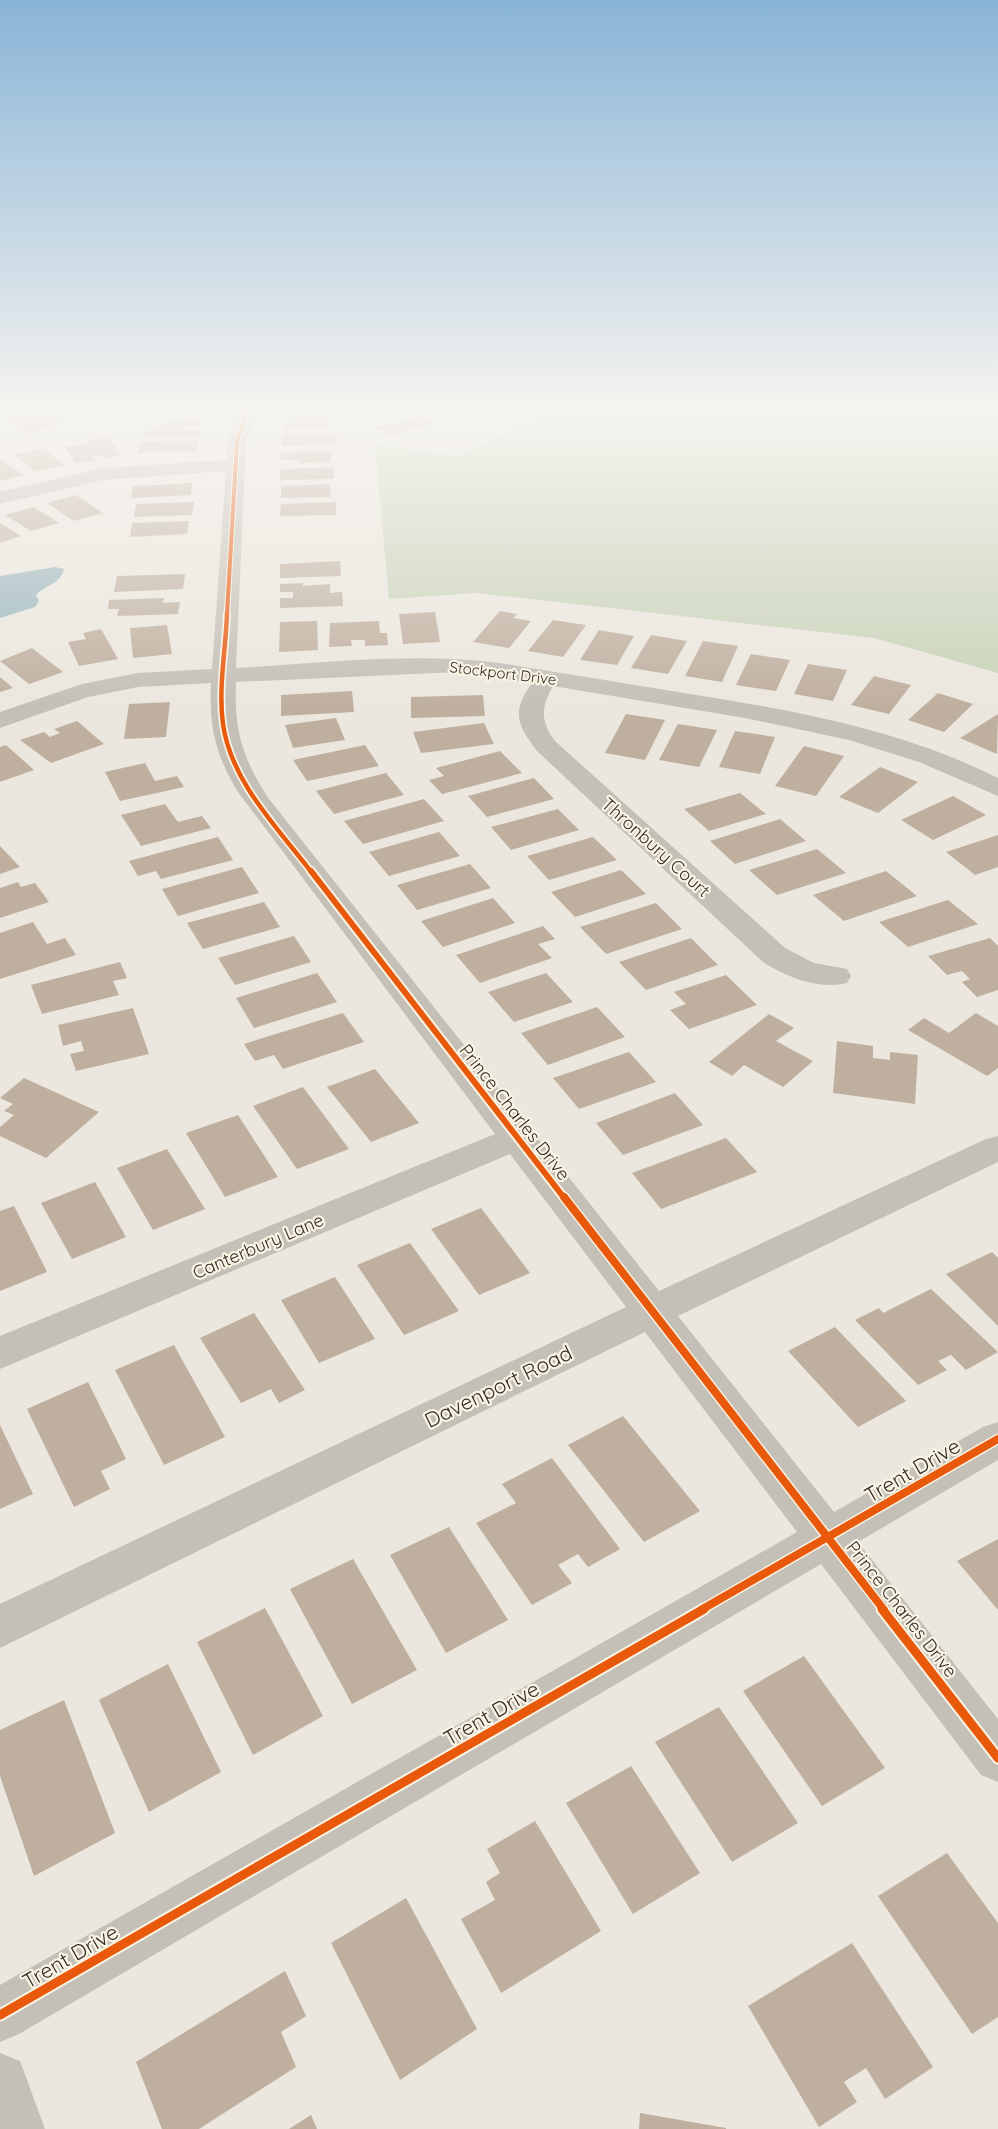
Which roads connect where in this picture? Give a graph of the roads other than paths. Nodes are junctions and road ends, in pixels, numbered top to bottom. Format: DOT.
graph roads {
  1 [pos="233,508"];
  2 [pos="226,675"];
  3 [pos="547,678"];
  4 [pos="0,720"];
  5 [pos="998,788"];
  6 [pos="836,976"];
  7 [pos="517,1138"];
  8 [pos="998,1148"];
  9 [pos="651,1312"];
  10 [pos="0,1353"];
  11 [pos="998,1439"];
  12 [pos="828,1538"];
  13 [pos="0,1627"];
  14 [pos="998,1758"];
  15 [pos="0,2015"];
  16 [pos="0,2081"];
  17 [pos="16,2129"];
  1 -- 2 [label="street, Prince Charles Drive"];
  2 -- 3 [label="street, Stockport Drive"];
  2 -- 4 [label="street, Stockport Drive"];
  2 -- 7 [label="street, Prince Charles Drive"];
  3 -- 5 [label="street, Stockport Drive"];
  3 -- 6 [label="street, Thronbury Court"];
  7 -- 9 [label="street, Prince Charles Drive"];
  7 -- 10 [label="street, Canterbury Lane"];
  8 -- 9 [label="street, Davenport Road"];
  9 -- 12 [label="street, Prince Charles Drive"];
  9 -- 13 [label="street, Davenport Road"];
  11 -- 12 [label="street, Trent Drive"];
  12 -- 14 [label="street, Prince Charles Drive"];
  12 -- 15 [label="street, Trent Drive"];
  16 -- 17 [label="street"];
}
